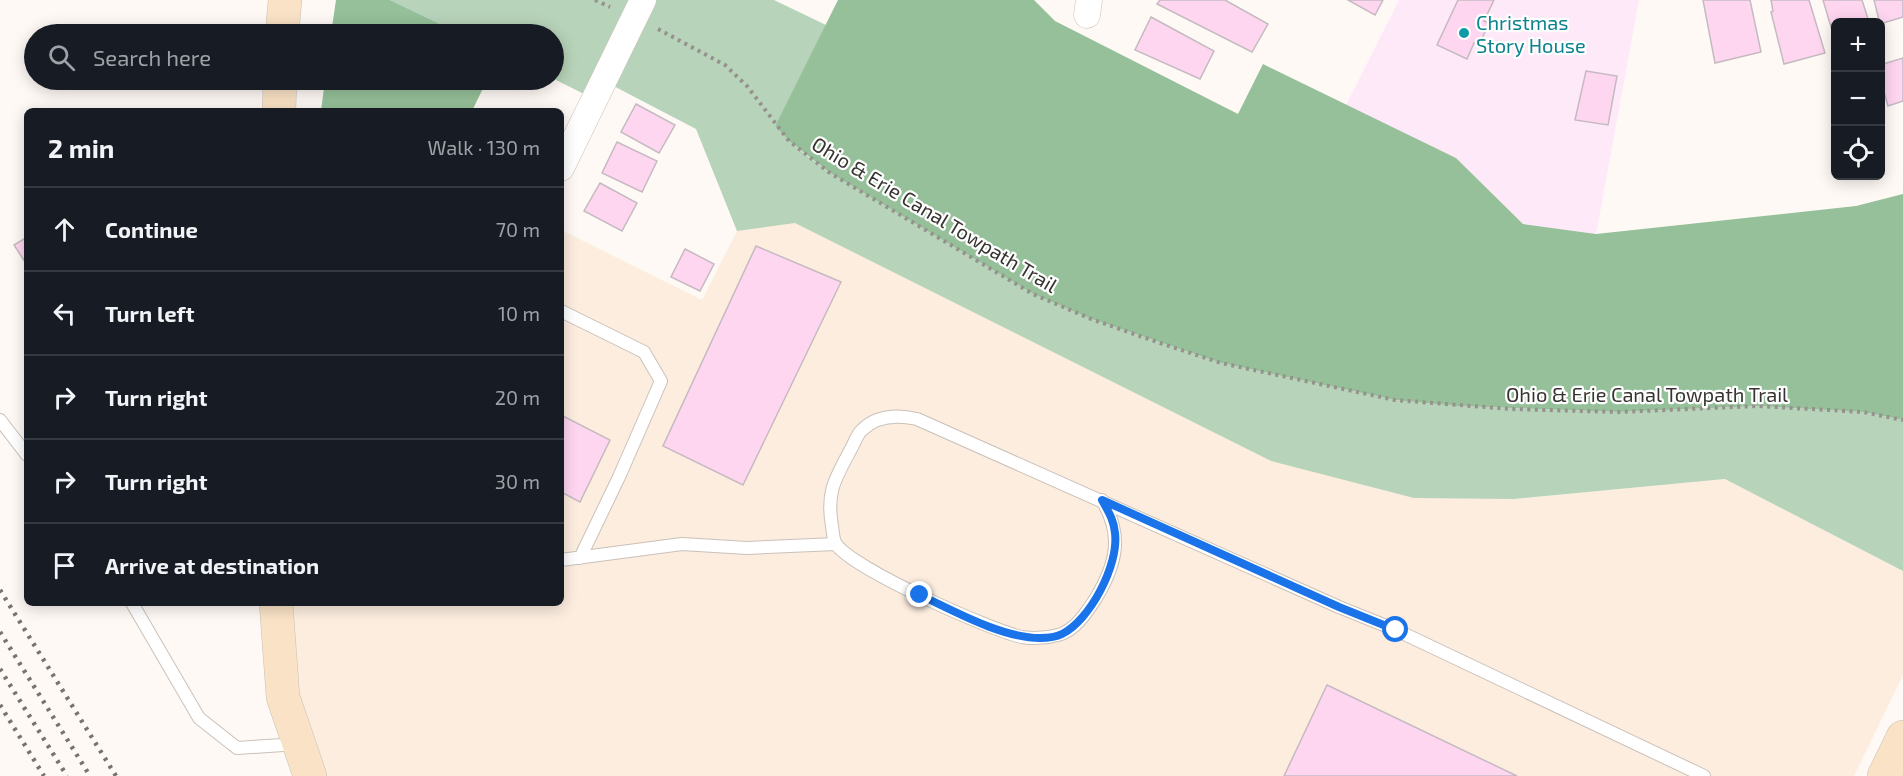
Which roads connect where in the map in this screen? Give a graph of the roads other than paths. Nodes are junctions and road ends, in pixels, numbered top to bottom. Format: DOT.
graph roads {
  1 [pos="285,0"];
  2 [pos="643,0"];
  3 [pos="283,24"];
  4 [pos="280,90"];
  5 [pos="279,108"];
  6 [pos="564,162"];
  7 [pos="564,312"];
  8 [pos="0,420"];
  9 [pos="24,451"];
  10 [pos="1102,500"];
  11 [pos="835,544"];
  12 [pos="580,558"];
  13 [pos="564,560"];
  14 [pos="134,606"];
  15 [pos="276,606"];
  16 [pos="1903,737"];
  17 [pos="299,744"];
  18 [pos="310,776"];
  19 [pos="1704,776"];
  20 [pos="1884,776"];
  1 -- 3 [label="street"];
  2 -- 6 [label="street"];
  4 -- 5 [label="street"];
  7 -- 12 [label="lane"];
  8 -- 9 [label="lane"];
  10 -- 11 [label="lane"];
  10 -- 11 [label="lane"];
  10 -- 19 [label="lane"];
  11 -- 12 [label="lane"];
  12 -- 13 [label="lane"];
  14 -- 17 [label="lane"];
  15 -- 17 [label="street"];
  16 -- 20 [label="street"];
  17 -- 18 [label="street"];
}
